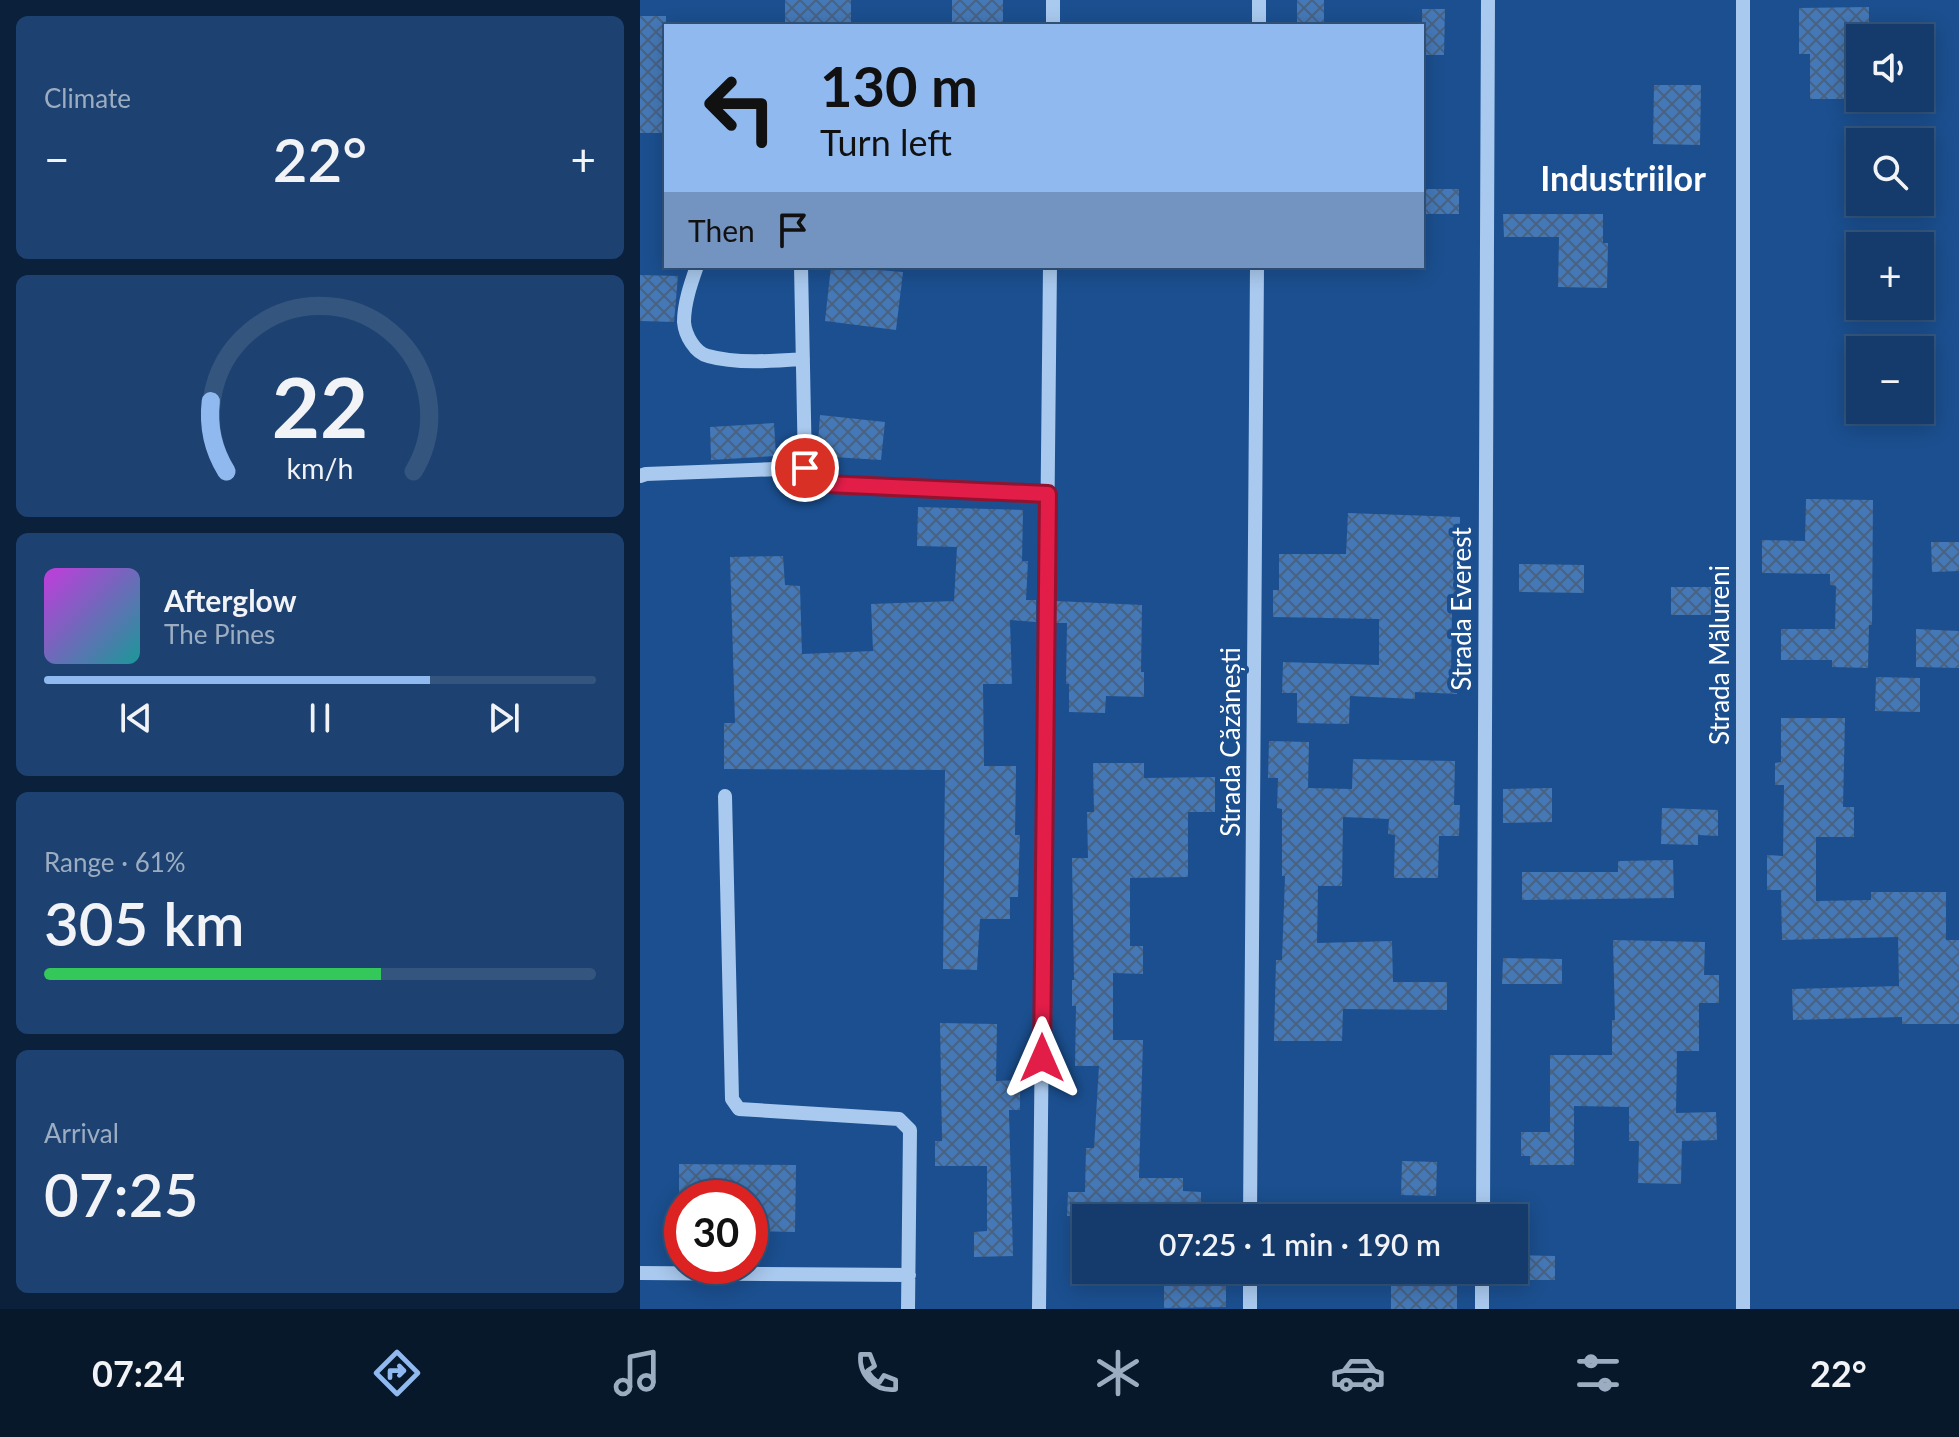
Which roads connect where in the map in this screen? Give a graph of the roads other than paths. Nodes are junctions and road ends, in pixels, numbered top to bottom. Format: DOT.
graph roads {
  1 [pos="1053,0"];
  2 [pos="1259,0"];
  3 [pos="1488,0"];
  4 [pos="1743,0"];
  5 [pos="1053,24"];
  6 [pos="1259,24"];
  7 [pos="696,268"];
  8 [pos="801,268"];
  9 [pos="1050,268"];
  10 [pos="1257,268"];
  11 [pos="803,359"];
  12 [pos="805,468"];
  13 [pos="640,476"];
  14 [pos="1048,494"];
  15 [pos="725,796"];
  16 [pos="1250,1204"];
  17 [pos="1483,1204"];
  18 [pos="640,1273"];
  19 [pos="909,1275"];
  20 [pos="1250,1284"];
  21 [pos="1482,1284"];
  22 [pos="908,1309"];
  23 [pos="1039,1309"];
  24 [pos="1250,1309"];
  25 [pos="1482,1309"];
  26 [pos="1743,1309"];
  1 -- 5 [label="street"];
  2 -- 6 [label="street"];
  3 -- 17 [label="street, Strada Everest"];
  4 -- 26 [label="street, Strada Mălureni"];
  7 -- 11 [label="street"];
  8 -- 11 [label="street"];
  9 -- 14 [label="street"];
  10 -- 16 [label="street, Strada Căzănești"];
  11 -- 12 [label="street"];
  12 -- 13 [label="street"];
  12 -- 14 [label="street"];
  14 -- 23 [label="street"];
  15 -- 19 [label="street"];
  18 -- 19 [label="street"];
  19 -- 22 [label="street"];
  20 -- 24 [label="street"];
  21 -- 25 [label="street"];
}
